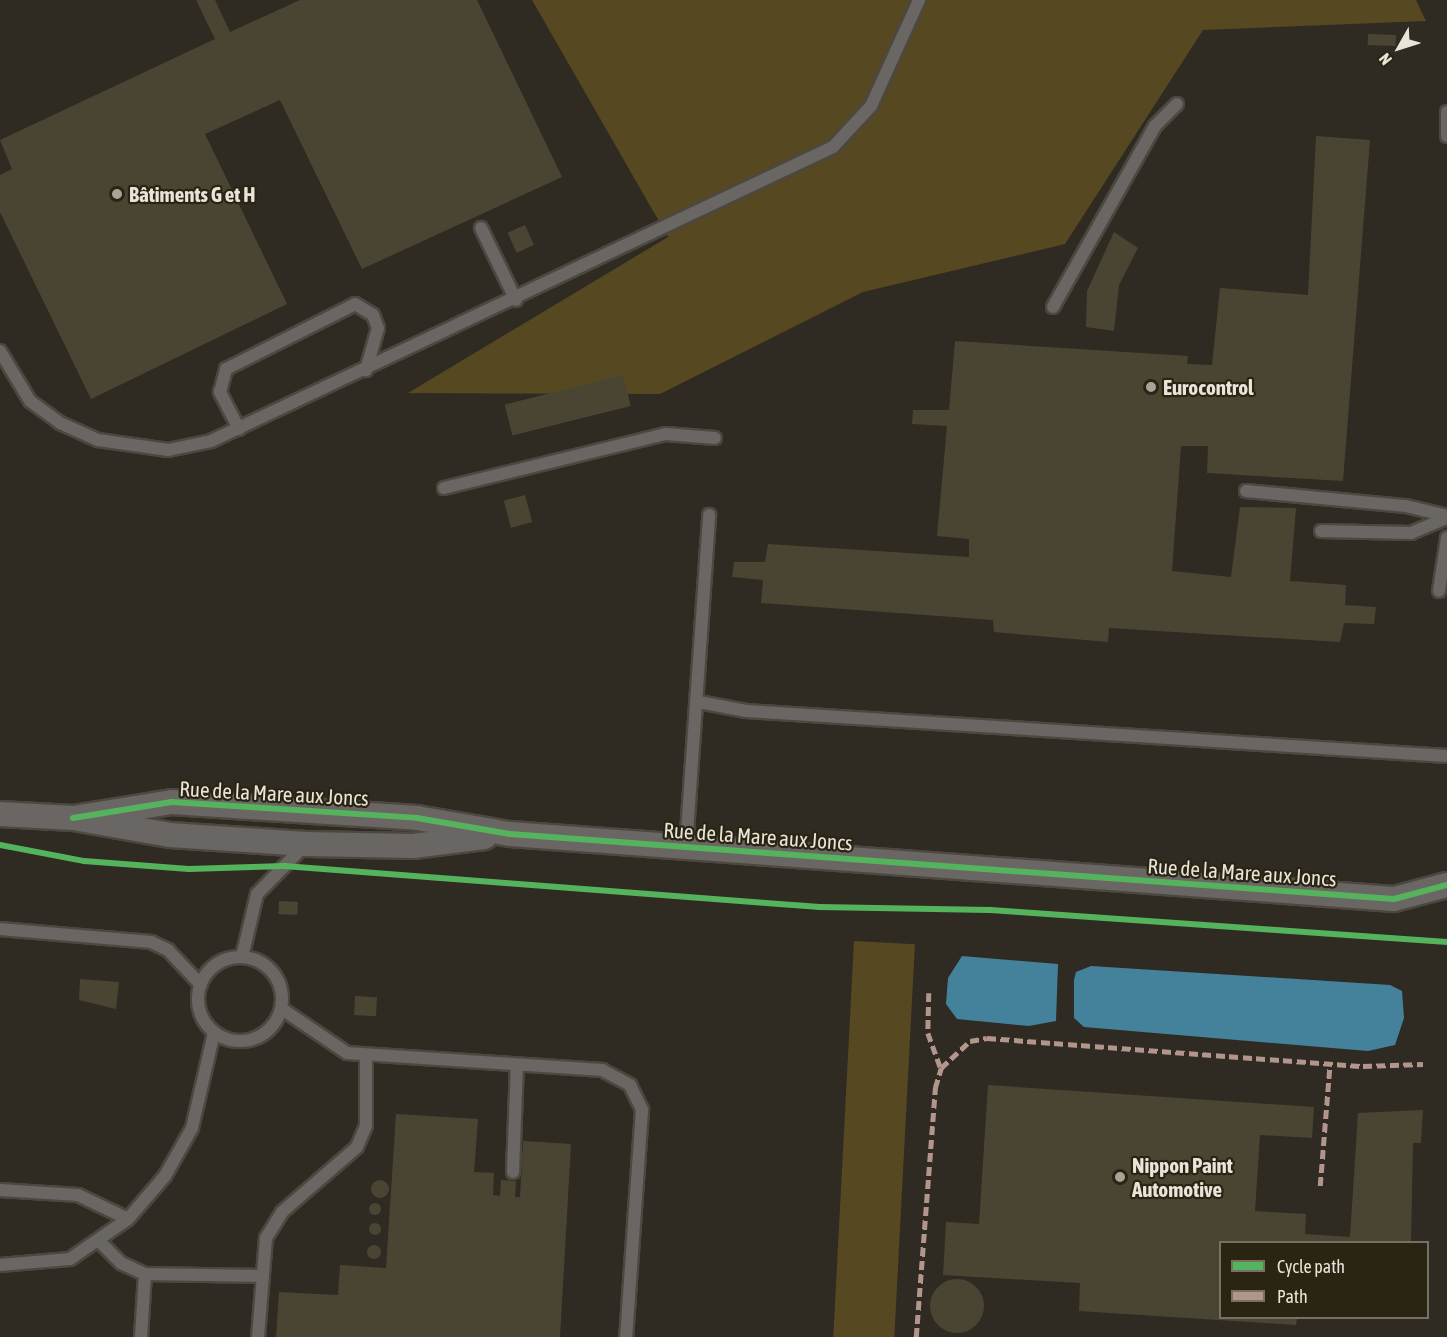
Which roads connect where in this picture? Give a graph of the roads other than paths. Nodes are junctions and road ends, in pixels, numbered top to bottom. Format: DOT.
graph roads {
  1 [pos="919,0"];
  2 [pos="1177,104"];
  3 [pos="1447,112"];
  4 [pos="1447,136"];
  5 [pos="481,228"];
  6 [pos="516,300"];
  7 [pos="1053,307"];
  8 [pos="0,351"];
  9 [pos="366,370"];
  10 [pos="239,429"];
  11 [pos="715,438"];
  12 [pos="444,488"];
  13 [pos="1246,491"];
  14 [pos="709,515"];
  15 [pos="1447,517"];
  16 [pos="1320,531"];
  17 [pos="1447,538"];
  18 [pos="1439,591"];
  19 [pos="699,702"];
  20 [pos="1447,756"];
  21 [pos="1432,758"];
  22 [pos="1447,766"];
  23 [pos="0,814"];
  24 [pos="73,818"];
  25 [pos="510,834"];
  26 [pos="306,843"];
  27 [pos="686,847"];
  28 [pos="1445,884"];
  29 [pos="0,929"];
  30 [pos="242,957"];
  31 [pos="201,985"];
  32 [pos="282,1009"];
  33 [pos="214,1033"];
  34 [pos="366,1056"];
  35 [pos="517,1065"];
  36 [pos="513,1172"];
  37 [pos="0,1190"];
  38 [pos="128,1219"];
  39 [pos="100,1242"];
  40 [pos="0,1265"];
  41 [pos="145,1274"];
  42 [pos="263,1275"];
  43 [pos="141,1337"];
  44 [pos="258,1337"];
  45 [pos="627,1337"];
  1 -- 6 [label="lane"];
  2 -- 7 [label="lane"];
  3 -- 4 [label="lane"];
  5 -- 6 [label="lane"];
  6 -- 9 [label="lane"];
  8 -- 10 [label="lane"];
  9 -- 10 [label="lane"];
  9 -- 10 [label="lane"];
  11 -- 12 [label="lane"];
  13 -- 15 [label="lane"];
  14 -- 19 [label="lane"];
  15 -- 16 [label="lane"];
  17 -- 18 [label="lane"];
  19 -- 21 [label="lane"];
  19 -- 27 [label="lane"];
  20 -- 21 [label="lane"];
  21 -- 22 [label="lane"];
  23 -- 24 [label="street, Rue de la Mare aux Joncs"];
  24 -- 25 [label="street, Rue de la Mare aux Joncs"];
  24 -- 26 [label="street, Rue de la Mare aux Joncs"];
  25 -- 26 [label="street, Rue de la Mare aux Joncs"];
  25 -- 27 [label="street, Rue de la Mare aux Joncs"];
  26 -- 30 [label="lane"];
  27 -- 28 [label="street, Rue de la Mare aux Joncs"];
  29 -- 31 [label="lane"];
  30 -- 31 [label="lane"];
  30 -- 32 [label="lane"];
  31 -- 33 [label="lane"];
  32 -- 33 [label="lane"];
  32 -- 34 [label="lane"];
  33 -- 38 [label="lane"];
  34 -- 35 [label="lane"];
  34 -- 42 [label="lane"];
  35 -- 36 [label="lane"];
  35 -- 45 [label="lane"];
  37 -- 38 [label="lane"];
  38 -- 39 [label="lane"];
  39 -- 40 [label="lane"];
  39 -- 41 [label="lane"];
  41 -- 42 [label="lane"];
  41 -- 43 [label="lane"];
  42 -- 44 [label="lane"];
}
